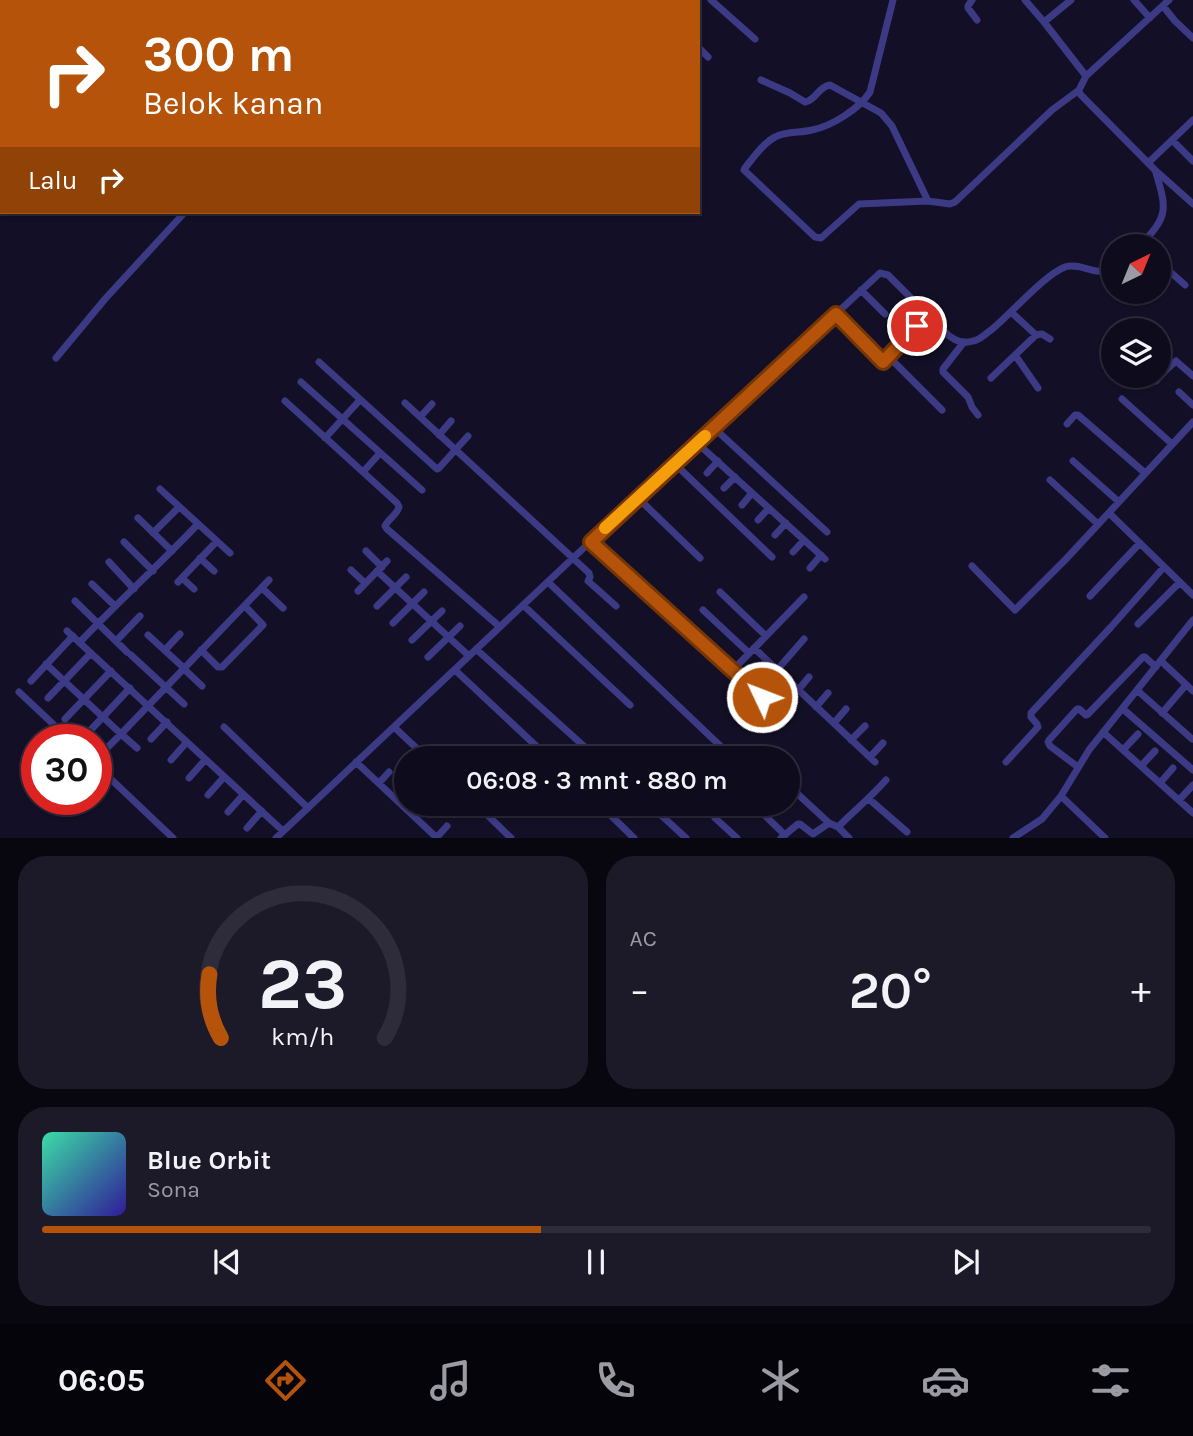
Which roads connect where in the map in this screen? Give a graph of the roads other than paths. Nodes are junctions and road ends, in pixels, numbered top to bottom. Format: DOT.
graph roads {
  1 [pos="893,0"];
  2 [pos="972,0"];
  3 [pos="1025,0"];
  4 [pos="1070,0"];
  5 [pos="1134,0"];
  6 [pos="715,1"];
  7 [pos="1166,3"];
  8 [pos="1150,18"];
  9 [pos="977,20"];
  10 [pos="1044,22"];
  11 [pos="1193,38"];
  12 [pos="755,39"];
  13 [pos="700,49"];
  14 [pos="708,57"];
  15 [pos="1086,76"];
  16 [pos="761,80"];
  17 [pos="1079,90"];
  18 [pos="862,102"];
  19 [pos="1192,123"];
  20 [pos="1172,140"];
  21 [pos="1193,161"];
  22 [pos="1148,163"];
  23 [pos="1155,170"];
  24 [pos="928,201"];
  25 [pos="1193,204"];
  26 [pos="183,214"];
  27 [pos="1151,234"];
  28 [pos="1101,271"];
  29 [pos="1171,273"];
  30 [pos="1185,285"];
  31 [pos="862,290"];
  32 [pos="1011,312"];
  33 [pos="836,314"];
  34 [pos="885,314"];
  35 [pos="927,314"];
  36 [pos="1036,335"];
  37 [pos="1050,339"];
  38 [pos="964,342"];
  39 [pos="1015,355"];
  40 [pos="889,356"];
  41 [pos="56,358"];
  42 [pos="319,362"];
  43 [pos="1171,366"];
  44 [pos="1193,376"];
  45 [pos="991,378"];
  46 [pos="301,382"];
  47 [pos="1038,388"];
  48 [pos="1179,392"];
  49 [pos="1122,399"];
  50 [pos="360,400"];
  51 [pos="285,401"];
  52 [pos="405,403"];
  53 [pos="432,404"];
  54 [pos="1193,405"];
  55 [pos="942,410"];
  56 [pos="978,415"];
  57 [pos="420,417"];
  58 [pos="343,419"];
  59 [pos="451,421"];
  60 [pos="1193,422"];
  61 [pos="1067,424"];
  62 [pos="714,428"];
  63 [pos="439,435"];
  64 [pos="468,436"];
  65 [pos="325,439"];
  66 [pos="697,443"];
  67 [pos="1172,444"];
  68 [pos="456,450"];
  69 [pos="380,453"];
  70 [pos="718,461"];
  71 [pos="1073,461"];
  72 [pos="675,464"];
  73 [pos="363,472"];
  74 [pos="707,473"];
  75 [pos="1145,473"];
  76 [pos="734,477"];
  77 [pos="1050,480"];
  78 [pos="724,488"];
  79 [pos="160,489"];
  80 [pos="422,490"];
  81 [pos="752,493"];
  82 [pos="638,498"];
  83 [pos="1119,502"];
  84 [pos="742,505"];
  85 [pos="179,507"];
  86 [pos="769,508"];
  87 [pos="1109,513"];
  88 [pos="138,518"];
  89 [pos="758,520"];
  90 [pos="786,523"];
  91 [pos="198,524"];
  92 [pos="1098,524"];
  93 [pos="827,532"];
  94 [pos="153,533"];
  95 [pos="775,535"];
  96 [pos="804,540"];
  97 [pos="217,541"];
  98 [pos="124,542"];
  99 [pos="591,542"];
  100 [pos="1140,543"];
  101 [pos="172,551"];
  102 [pos="366,551"];
  103 [pos="793,552"];
  104 [pos="230,553"];
  105 [pos="772,557"];
  106 [pos="200,558"];
  107 [pos="573,558"];
  108 [pos="700,558"];
  109 [pos="109,562"];
  110 [pos="972,565"];
  111 [pos="382,566"];
  112 [pos="1164,567"];
  113 [pos="810,568"];
  114 [pos="351,570"];
  115 [pos="153,571"];
  116 [pos="214,571"];
  117 [pos="406,577"];
  118 [pos="269,580"];
  119 [pos="548,582"];
  120 [pos="1180,582"];
  121 [pos="365,583"];
  122 [pos="92,584"];
  123 [pos="262,588"];
  124 [pos="395,588"];
  125 [pos="134,589"];
  126 [pos="194,589"];
  127 [pos="358,591"];
  128 [pos="424,592"];
  129 [pos="720,592"];
  130 [pos="1193,595"];
  131 [pos="1090,596"];
  132 [pos="804,597"];
  133 [pos="75,601"];
  134 [pos="412,604"];
  135 [pos="523,605"];
  136 [pos="115,606"];
  137 [pos="245,606"];
  138 [pos="377,606"];
  139 [pos="616,606"];
  140 [pos="283,608"];
  141 [pos="703,610"];
  142 [pos="442,611"];
  143 [pos="1193,620"];
  144 [pos="431,622"];
  145 [pos="98,623"];
  146 [pos="393,623"];
  147 [pos="1138,624"];
  148 [pos="460,626"];
  149 [pos="500,627"];
  150 [pos="180,634"];
  151 [pos="73,636"];
  152 [pos="766,636"];
  153 [pos="448,638"];
  154 [pos="804,639"];
  155 [pos="412,640"];
  156 [pos="116,641"];
  157 [pos="476,649"];
  158 [pos="165,650"];
  159 [pos="201,650"];
  160 [pos="751,651"];
  161 [pos="91,653"];
  162 [pos="469,656"];
  163 [pos="428,657"];
  164 [pos="46,664"];
  165 [pos="1159,664"];
  166 [pos="185,669"];
  167 [pos="455,670"];
  168 [pos="733,670"];
  169 [pos="777,670"];
  170 [pos="111,671"];
  171 [pos="809,677"];
  172 [pos="31,681"];
  173 [pos="64,681"];
  174 [pos="1186,685"];
  175 [pos="202,686"];
  176 [pos="130,688"];
  177 [pos="167,688"];
  178 [pos="798,690"];
  179 [pos="1138,691"];
  180 [pos="1193,691"];
  181 [pos="19,692"];
  182 [pos="828,693"];
  183 [pos="48,698"];
  184 [pos="84,699"];
  185 [pos="184,704"];
  186 [pos="630,705"];
  187 [pos="149,706"];
  188 [pos="816,707"];
  189 [pos="846,709"];
  190 [pos="1123,709"];
  191 [pos="776,710"];
  192 [pos="1163,713"];
  193 [pos="103,716"];
  194 [pos="65,719"];
  195 [pos="166,722"];
  196 [pos="834,723"];
  197 [pos="53,724"];
  198 [pos="95,724"];
  199 [pos="865,726"];
  200 [pos="224,727"];
  201 [pos="394,727"];
  202 [pos="1103,732"];
  203 [pos="121,734"];
  204 [pos="1138,734"];
  205 [pos="151,739"];
  206 [pos="1192,739"];
  207 [pos="851,740"];
  208 [pos="112,743"];
  209 [pos="186,743"];
  210 [pos="883,743"];
  211 [pos="414,746"];
  212 [pos="536,746"];
  213 [pos="584,746"];
  214 [pos="720,746"];
  215 [pos="137,748"];
  216 [pos="1123,750"];
  217 [pos="1156,751"];
  218 [pos="171,760"];
  219 [pos="205,760"];
  220 [pos="356,762"];
  221 [pos="1006,762"];
  222 [pos="1141,766"];
  223 [pos="1078,767"];
  224 [pos="1173,768"];
  225 [pos="1193,770"];
  226 [pos="389,772"];
  227 [pos="224,777"];
  228 [pos="189,778"];
  229 [pos="886,779"];
  230 [pos="112,780"];
  231 [pos="379,783"];
  232 [pos="1160,783"];
  233 [pos="1192,785"];
  234 [pos="208,795"];
  235 [pos="243,795"];
  236 [pos="800,796"];
  237 [pos="1061,796"];
  238 [pos="394,797"];
  239 [pos="869,799"];
  240 [pos="1179,800"];
  241 [pos="308,808"];
  242 [pos="262,811"];
  243 [pos="228,812"];
  244 [pos="1193,813"];
  245 [pos="414,816"];
  246 [pos="488,816"];
  247 [pos="611,816"];
  248 [pos="662,816"];
  249 [pos="764,816"];
  250 [pos="715,818"];
  251 [pos="828,823"];
  252 [pos="447,826"];
  253 [pos="838,827"];
  254 [pos="247,828"];
  255 [pos="907,832"];
  256 [pos="280,834"];
  257 [pos="783,836"];
  258 [pos="437,837"];
  259 [pos="173,838"];
  260 [pos="511,838"];
  261 [pos="634,838"];
  262 [pos="686,838"];
  263 [pos="737,838"];
  264 [pos="849,838"];
  265 [pos="1013,838"];
  266 [pos="1105,838"];
  1 -- 18 [label="street"];
  2 -- 9 [label="street"];
  3 -- 10 [label="street"];
  4 -- 10 [label="street"];
  5 -- 8 [label="street"];
  6 -- 12 [label="street"];
  7 -- 8 [label="street"];
  7 -- 11 [label="street"];
  8 -- 15 [label="street"];
  10 -- 15 [label="street"];
  13 -- 14 [label="street"];
  15 -- 17 [label="street"];
  16 -- 18 [label="street"];
  17 -- 22 [label="street"];
  17 -- 24 [label="street"];
  18 -- 24 [label="street"];
  18 -- 24 [label="street"];
  19 -- 20 [label="street"];
  20 -- 21 [label="street"];
  20 -- 22 [label="street"];
  22 -- 23 [label="street"];
  23 -- 25 [label="street"];
  23 -- 27 [label="street"];
  26 -- 41 [label="street"];
  28 -- 32 [label="street"];
  29 -- 30 [label="street"];
  31 -- 33 [label="street"];
  31 -- 34 [label="street"];
  31 -- 35 [label="street"];
  32 -- 36 [label="street"];
  32 -- 38 [label="street"];
  33 -- 40 [label="street"];
  33 -- 62 [label="street"];
  35 -- 38 [label="street"];
  35 -- 40 [label="street"];
  36 -- 37 [label="street"];
  36 -- 39 [label="street"];
  38 -- 56 [label="street"];
  39 -- 45 [label="street"];
  39 -- 47 [label="street"];
  40 -- 55 [label="street"];
  42 -- 50 [label="street"];
  43 -- 44 [label="street"];
  46 -- 58 [label="street"];
  48 -- 54 [label="street"];
  49 -- 67 [label="street"];
  50 -- 58 [label="street"];
  50 -- 68 [label="street"];
  51 -- 65 [label="street"];
  52 -- 57 [label="street"];
  53 -- 57 [label="street"];
  57 -- 63 [label="street"];
  58 -- 65 [label="street"];
  58 -- 69 [label="street"];
  59 -- 63 [label="street"];
  60 -- 67 [label="street"];
  61 -- 75 [label="street"];
  62 -- 66 [label="street"];
  62 -- 93 [label="street"];
  63 -- 68 [label="street"];
  64 -- 68 [label="street"];
  65 -- 73 [label="street"];
  66 -- 70 [label="street"];
  66 -- 72 [label="street"];
  67 -- 75 [label="street"];
  68 -- 107 [label="street"];
  69 -- 73 [label="street"];
  69 -- 80 [label="street"];
  70 -- 74 [label="street"];
  70 -- 76 [label="street"];
  71 -- 83 [label="street"];
  72 -- 82 [label="street"];
  72 -- 105 [label="street"];
  73 -- 149 [label="street"];
  75 -- 83 [label="street"];
  76 -- 78 [label="street"];
  76 -- 81 [label="street"];
  77 -- 92 [label="street"];
  79 -- 85 [label="street"];
  81 -- 84 [label="street"];
  81 -- 86 [label="street"];
  82 -- 99 [label="street"];
  82 -- 108 [label="street"];
  83 -- 87 [label="street"];
  85 -- 91 [label="street"];
  85 -- 94 [label="street"];
  86 -- 89 [label="street"];
  86 -- 90 [label="street"];
  87 -- 92 [label="street"];
  87 -- 100 [label="street"];
  88 -- 94 [label="street"];
  90 -- 95 [label="street"];
  90 -- 96 [label="street"];
  91 -- 97 [label="street"];
  91 -- 101 [label="street"];
  92 -- 110 [label="street"];
  94 -- 101 [label="street"];
  96 -- 103 [label="street"];
  96 -- 113 [label="street"];
  97 -- 104 [label="street"];
  97 -- 106 [label="street"];
  98 -- 115 [label="street"];
  99 -- 107 [label="street"];
  99 -- 168 [label="street"];
  100 -- 112 [label="street"];
  100 -- 131 [label="street"];
  101 -- 115 [label="street"];
  102 -- 111 [label="street"];
  106 -- 116 [label="street"];
  106 -- 126 [label="street"];
  107 -- 119 [label="street"];
  107 -- 139 [label="street"];
  109 -- 125 [label="street"];
  111 -- 121 [label="street"];
  111 -- 124 [label="street"];
  112 -- 120 [label="street"];
  112 -- 221 [label="street"];
  114 -- 121 [label="street"];
  115 -- 125 [label="street"];
  117 -- 124 [label="street"];
  118 -- 123 [label="street"];
  119 -- 135 [label="street"];
  119 -- 214 [label="street"];
  120 -- 130 [label="street"];
  120 -- 147 [label="street"];
  121 -- 127 [label="street"];
  122 -- 136 [label="street"];
  123 -- 137 [label="street"];
  123 -- 140 [label="street"];
  124 -- 134 [label="street"];
  124 -- 138 [label="street"];
  125 -- 136 [label="street"];
  128 -- 134 [label="street"];
  129 -- 152 [label="street"];
  132 -- 152 [label="street"];
  133 -- 145 [label="street"];
  134 -- 144 [label="street"];
  134 -- 146 [label="street"];
  135 -- 149 [label="street"];
  135 -- 186 [label="street"];
  136 -- 145 [label="street"];
  137 -- 159 [label="street"];
  137 -- 159 [label="street"];
  141 -- 160 [label="street"];
  142 -- 144 [label="street"];
  143 -- 165 [label="street"];
  144 -- 153 [label="street"];
  144 -- 155 [label="street"];
  145 -- 151 [label="street"];
  145 -- 156 [label="street"];
  148 -- 153 [label="street"];
  149 -- 157 [label="street"];
  150 -- 158 [label="street"];
  151 -- 161 [label="street"];
  151 -- 164 [label="street"];
  152 -- 160 [label="street"];
  153 -- 162 [label="street"];
  153 -- 163 [label="street"];
  154 -- 169 [label="street"];
  156 -- 158 [label="street"];
  156 -- 177 [label="street"];
  157 -- 162 [label="street"];
  157 -- 213 [label="street"];
  158 -- 166 [label="street"];
  159 -- 166 [label="street"];
  160 -- 168 [label="street"];
  160 -- 169 [label="street"];
  161 -- 170 [label="street"];
  161 -- 173 [label="street"];
  162 -- 167 [label="street"];
  164 -- 172 [label="street"];
  164 -- 173 [label="street"];
  165 -- 174 [label="street"];
  165 -- 179 [label="street"];
  165 -- 223 [label="street"];
  166 -- 175 [label="street"];
  166 -- 177 [label="street"];
  167 -- 201 [label="street"];
  167 -- 212 [label="street"];
  168 -- 191 [label="street"];
  169 -- 178 [label="street"];
  170 -- 176 [label="street"];
  170 -- 184 [label="street"];
  171 -- 178 [label="street"];
  173 -- 183 [label="street"];
  173 -- 184 [label="street"];
  174 -- 180 [label="street"];
  174 -- 192 [label="street"];
  176 -- 187 [label="street"];
  176 -- 193 [label="street"];
  177 -- 185 [label="street"];
  177 -- 187 [label="street"];
  178 -- 188 [label="street"];
  179 -- 190 [label="street"];
  179 -- 192 [label="street"];
  181 -- 197 [label="street"];
  182 -- 188 [label="street"];
  184 -- 193 [label="street"];
  184 -- 194 [label="street"];
  187 -- 195 [label="street"];
  187 -- 203 [label="street"];
  188 -- 196 [label="street"];
  189 -- 196 [label="street"];
  190 -- 202 [label="street"];
  190 -- 225 [label="street"];
  192 -- 206 [label="street"];
  193 -- 198 [label="street"];
  193 -- 203 [label="street"];
  195 -- 205 [label="street"];
  195 -- 209 [label="street"];
  196 -- 207 [label="street"];
  199 -- 207 [label="street"];
  200 -- 241 [label="street"];
  201 -- 211 [label="street"];
  201 -- 220 [label="street"];
  202 -- 216 [label="street"];
  202 -- 223 [label="street"];
  203 -- 208 [label="street"];
  203 -- 215 [label="street"];
  204 -- 216 [label="street"];
  207 -- 210 [label="street"];
  209 -- 218 [label="street"];
  209 -- 219 [label="street"];
  216 -- 222 [label="street"];
  217 -- 222 [label="street"];
  219 -- 227 [label="street"];
  219 -- 228 [label="street"];
  220 -- 231 [label="street"];
  220 -- 241 [label="street"];
  222 -- 232 [label="street"];
  223 -- 237 [label="street"];
  224 -- 232 [label="street"];
  226 -- 231 [label="street"];
  227 -- 234 [label="street"];
  227 -- 235 [label="street"];
  229 -- 239 [label="street"];
  230 -- 259 [label="street"];
  231 -- 238 [label="street"];
  232 -- 240 [label="street"];
  233 -- 240 [label="street"];
  235 -- 242 [label="street"];
  235 -- 243 [label="street"];
  236 -- 251 [label="street"];
  237 -- 265 [label="street"];
  237 -- 266 [label="street"];
  239 -- 253 [label="street"];
  239 -- 255 [label="street"];
  240 -- 244 [label="street"];
  241 -- 256 [label="street"];
  242 -- 254 [label="street"];
  242 -- 256 [label="street"];
  245 -- 258 [label="street"];
  246 -- 260 [label="street"];
  247 -- 261 [label="street"];
  248 -- 262 [label="street"];
  249 -- 257 [label="street"];
  250 -- 263 [label="street"];
  251 -- 253 [label="street"];
  251 -- 257 [label="street"];
  252 -- 258 [label="street"];
  253 -- 264 [label="street"];
}
